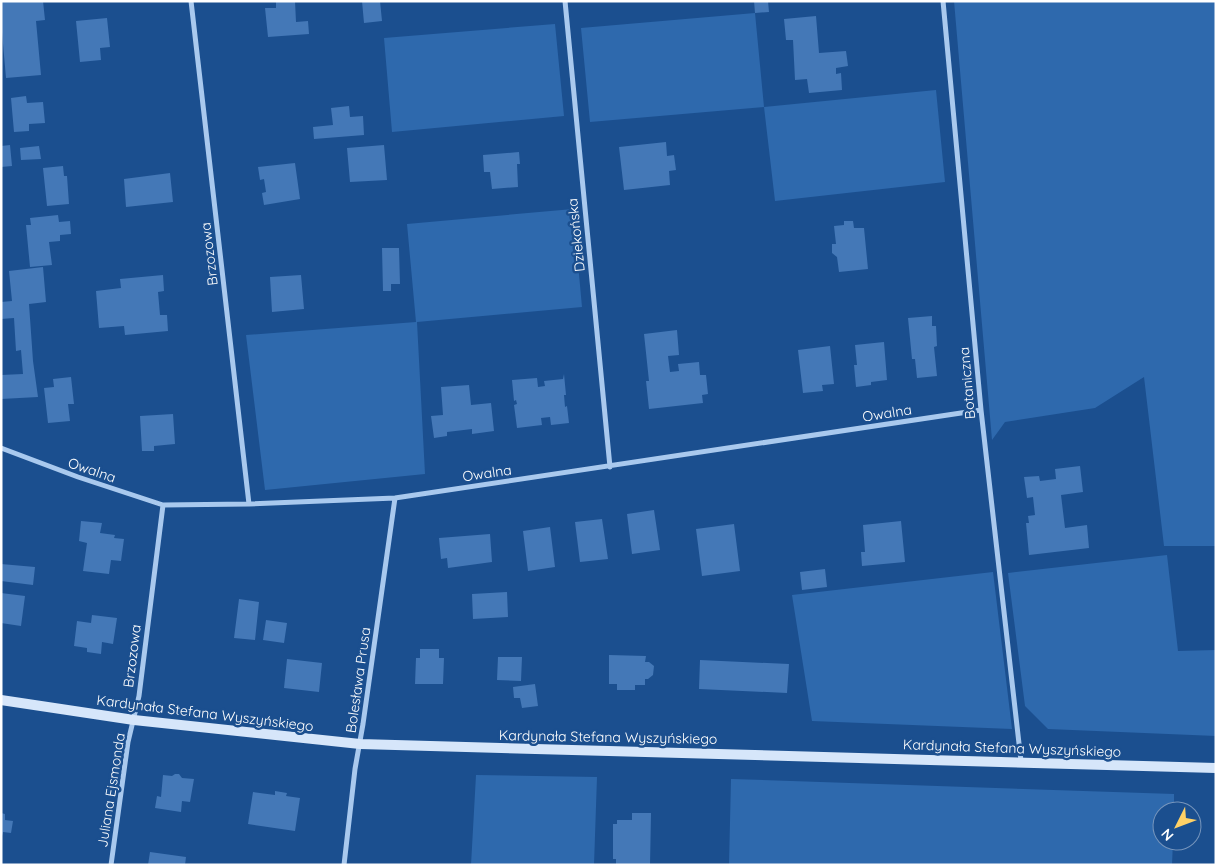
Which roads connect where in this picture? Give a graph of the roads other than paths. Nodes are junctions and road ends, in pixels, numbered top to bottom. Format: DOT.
graph roads {
  1 [pos="191,1"];
  2 [pos="565,1"];
  3 [pos="943,1"];
  4 [pos="981,410"];
  5 [pos="1,448"];
  6 [pos="610,467"];
  7 [pos="395,498"];
  8 [pos="250,504"];
  9 [pos="163,505"];
  10 [pos="1,700"];
  11 [pos="134,720"];
  12 [pos="360,744"];
  13 [pos="1021,761"];
  14 [pos="1216,768"];
  15 [pos="111,865"];
  16 [pos="344,865"];
  1 -- 8 [label="street, Brzozowa"];
  2 -- 6 [label="street, Dziekońska"];
  3 -- 4 [label="street, Botaniczna"];
  4 -- 6 [label="street, Owalna"];
  4 -- 13 [label="street, Botaniczna"];
  5 -- 9 [label="street, Owalna"];
  6 -- 7 [label="street, Owalna"];
  7 -- 8 [label="street, Owalna"];
  7 -- 12 [label="street, Bolesława Prusa"];
  8 -- 9 [label="street, Owalna"];
  9 -- 11 [label="street, Brzozowa"];
  10 -- 11 [label="main road, Kardynała Stefana Wyszyńskiego"];
  11 -- 12 [label="main road, Kardynała Stefana Wyszyńskiego"];
  11 -- 15 [label="street, Juliana Ejsmonda"];
  12 -- 13 [label="main road, Kardynała Stefana Wyszyńskiego"];
  12 -- 16 [label="street, Bolesława Prusa"];
  13 -- 14 [label="main road, Kardynała Stefana Wyszyńskiego"];
}
